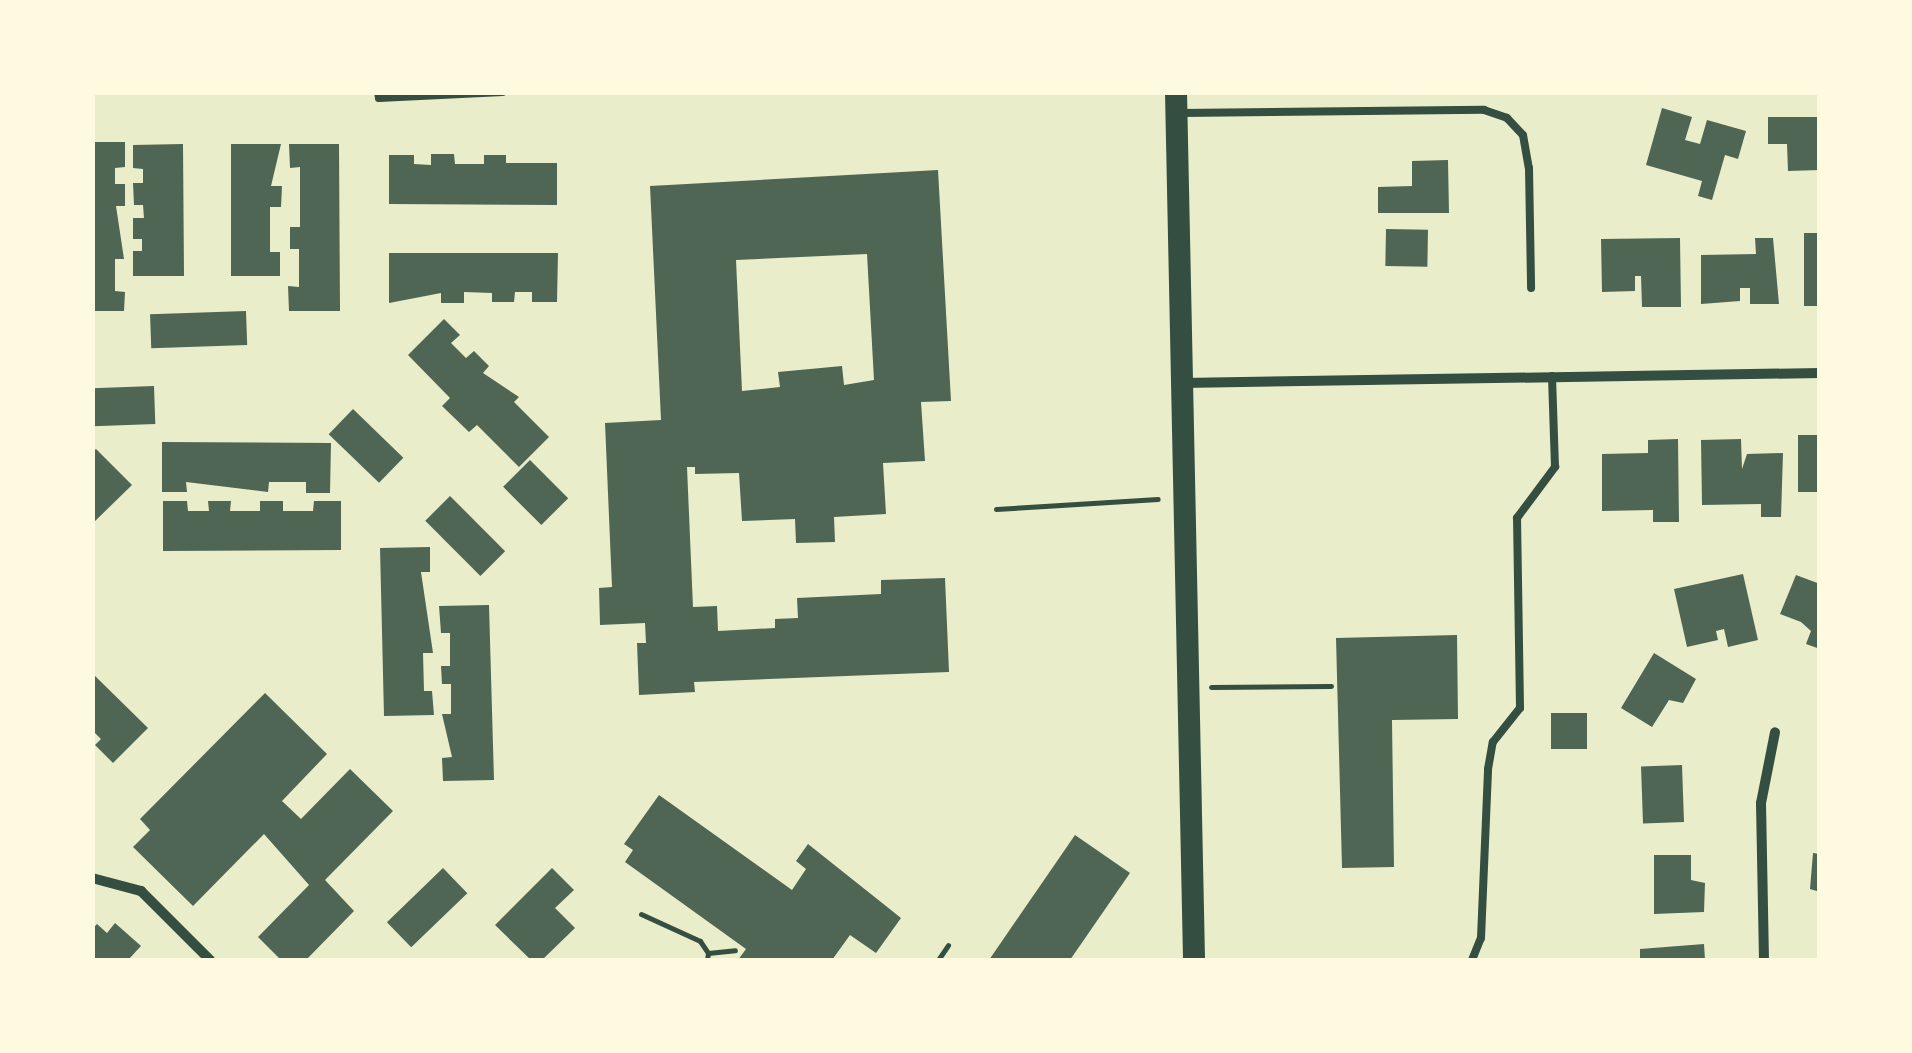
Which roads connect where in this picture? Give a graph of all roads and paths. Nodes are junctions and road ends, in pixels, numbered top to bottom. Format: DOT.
graph roads {
  1 [pos="378,92"];
  2 [pos="502,92"];
  3 [pos="1176,103"];
  4 [pos="1531,288"];
  5 [pos="1820,372"];
  6 [pos="1552,376"];
  7 [pos="1182,383"];
  8 [pos="1184,497"];
  9 [pos="996,509"];
  10 [pos="1330,686"];
  11 [pos="1188,688"];
  12 [pos="1775,732"];
  13 [pos="92,878"];
  14 [pos="642,914"];
  15 [pos="948,946"];
  16 [pos="736,950"];
  17 [pos="708,956"];
  18 [pos="210,960"];
  19 [pos="938,960"];
  20 [pos="1194,960"];
  21 [pos="1472,960"];
  22 [pos="1764,960"];
  1 -- 2 [label="lane"];
  3 -- 4 [label="lane"];
  3 -- 7 [label="main road"];
  5 -- 6 [label="street"];
  6 -- 7 [label="street"];
  6 -- 21 [label="lane"];
  7 -- 8 [label="main road"];
  8 -- 9 [label="path"];
  8 -- 11 [label="main road"];
  10 -- 11 [label="path"];
  11 -- 20 [label="main road"];
  12 -- 22 [label="street"];
  13 -- 18 [label="street"];
  14 -- 17 [label="path"];
  15 -- 19 [label="path"];
  16 -- 17 [label="path"];
}
